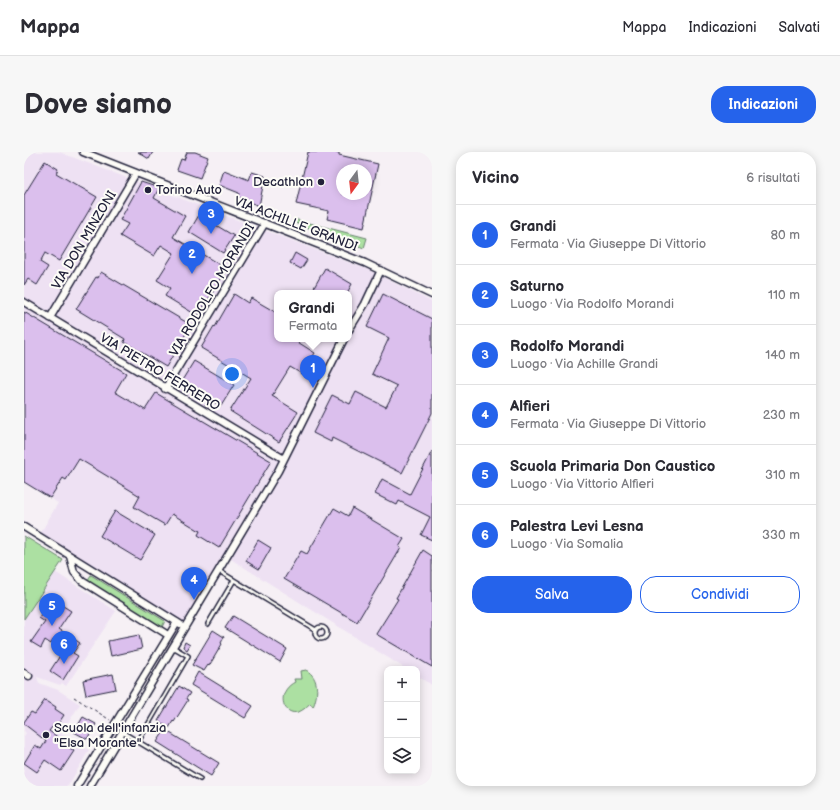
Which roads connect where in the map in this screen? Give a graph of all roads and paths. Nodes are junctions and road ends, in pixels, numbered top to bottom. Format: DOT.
graph roads {
  1 [pos="83,152"];
  2 [pos="136,173"];
  3 [pos="265,223"];
  4 [pos="381,270"];
  5 [pos="432,295"];
  6 [pos="24,302"];
  7 [pos="50,318"];
  8 [pos="352,325"];
  9 [pos="343,342"];
  10 [pos="165,389"];
  11 [pos="284,460"];
  12 [pos="24,527"];
  13 [pos="70,556"];
  14 [pos="218,570"];
  15 [pos="234,580"];
  16 [pos="177,622"];
  17 [pos="208,624"];
  18 [pos="185,626"];
  19 [pos="316,630"];
  20 [pos="168,635"];
  21 [pos="173,647"];
  22 [pos="138,686"];
  23 [pos="147,692"];
  24 [pos="74,697"];
  25 [pos="110,720"];
  26 [pos="122,732"];
  27 [pos="138,742"];
  28 [pos="200,780"];
  29 [pos="77,786"];
  30 [pos="90,786"];
  1 -- 2 [label="street, VIA ACHILLE GRANDI"];
  2 -- 3 [label="street, VIA ACHILLE GRANDI"];
  2 -- 7 [label="street, VIA DON MINZONI"];
  3 -- 4 [label="street, VIA ACHILLE GRANDI"];
  3 -- 10 [label="street, VIA RODOLFO MORANDI"];
  4 -- 5 [label="street, VIA ACHILLE GRANDI"];
  4 -- 8 [label="street"];
  6 -- 7 [label="street, VIA PIETRO FERRERO"];
  7 -- 10 [label="street, VIA PIETRO FERRERO"];
  9 -- 11 [label="street"];
  10 -- 11 [label="street, VIA PIETRO FERRERO"];
  11 -- 14 [label="street"];
  12 -- 13 [label="street"];
  13 -- 16 [label="street"];
  13 -- 20 [label="street"];
  14 -- 15 [label="lane"];
  14 -- 18 [label="street"];
  15 -- 17 [label="lane"];
  15 -- 19 [label="lane"];
  16 -- 18 [label="street"];
  16 -- 20 [label="street"];
  18 -- 21 [label="street"];
  19 -- 19 [label="lane"];
  20 -- 22 [label="street"];
  21 -- 23 [label="street"];
  21 -- 27 [label="lane"];
  22 -- 23 [label="lane"];
  22 -- 29 [label="street"];
  23 -- 26 [label="street"];
  24 -- 25 [label="path"];
  26 -- 27 [label="lane"];
  26 -- 30 [label="street"];
  27 -- 28 [label="lane"];
}
